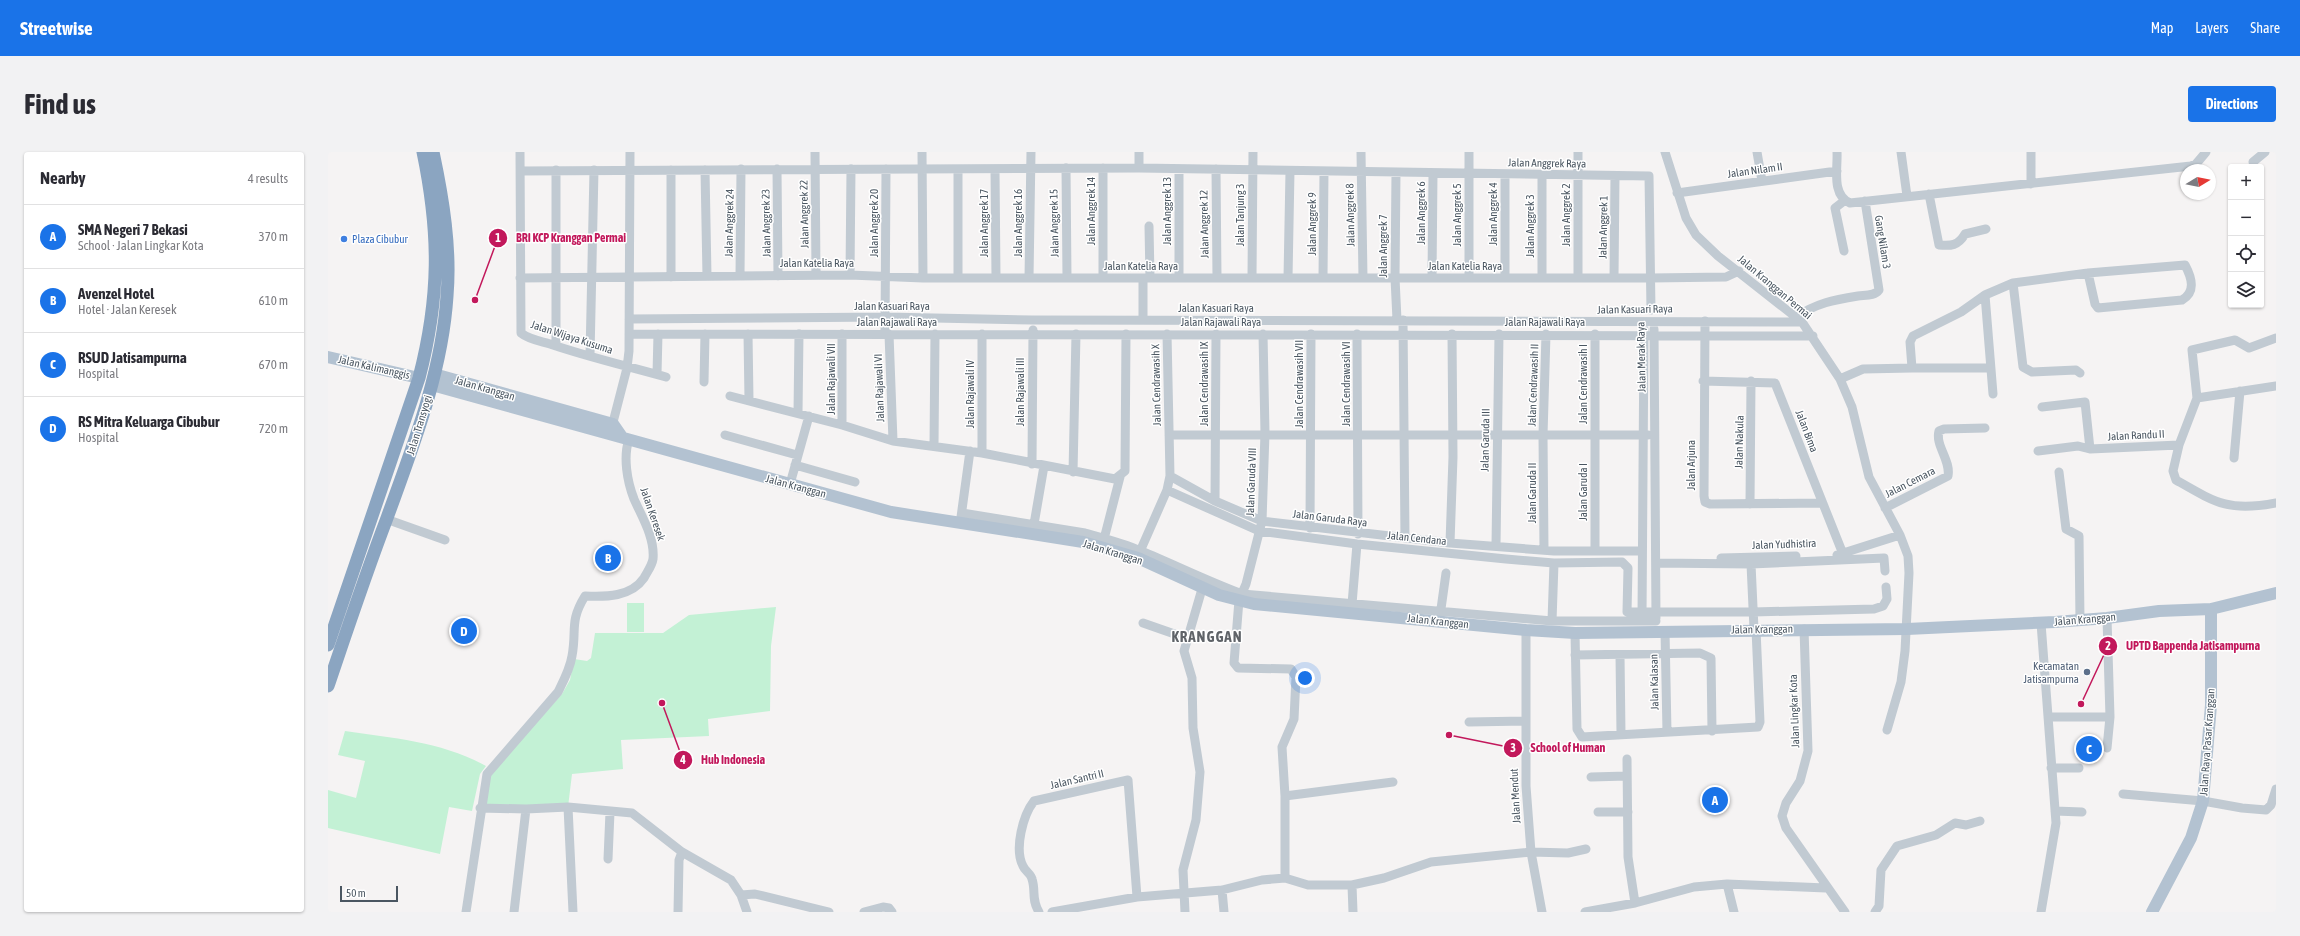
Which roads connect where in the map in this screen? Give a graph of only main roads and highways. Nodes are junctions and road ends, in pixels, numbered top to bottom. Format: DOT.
graph roads {
  1 [pos="423,152"];
  2 [pos="433,152"];
  3 [pos="328,357"];
  4 [pos="419,378"];
  5 [pos="433,380"];
  6 [pos="2276,593"];
  7 [pos="2211,609"];
  8 [pos="328,645"];
  9 [pos="328,686"];
  10 [pos="2152,912"];
  1 -- 4 [label="highway, Jalan Transyogi"];
  2 -- 5 [label="highway, Jalan Transyogi"];
  3 -- 4 [label="main road, Jalan Kalimanggis"];
  4 -- 8 [label="highway, Jalan Transyogi"];
  5 -- 7 [label="main road, Jalan Kranggan"];
  5 -- 9 [label="highway, Jalan Transyogi"];
  6 -- 7 [label="main road, Jalan Kranggan"];
  7 -- 10 [label="main road, Jalan Raya Pasar Kranggan"];
}
